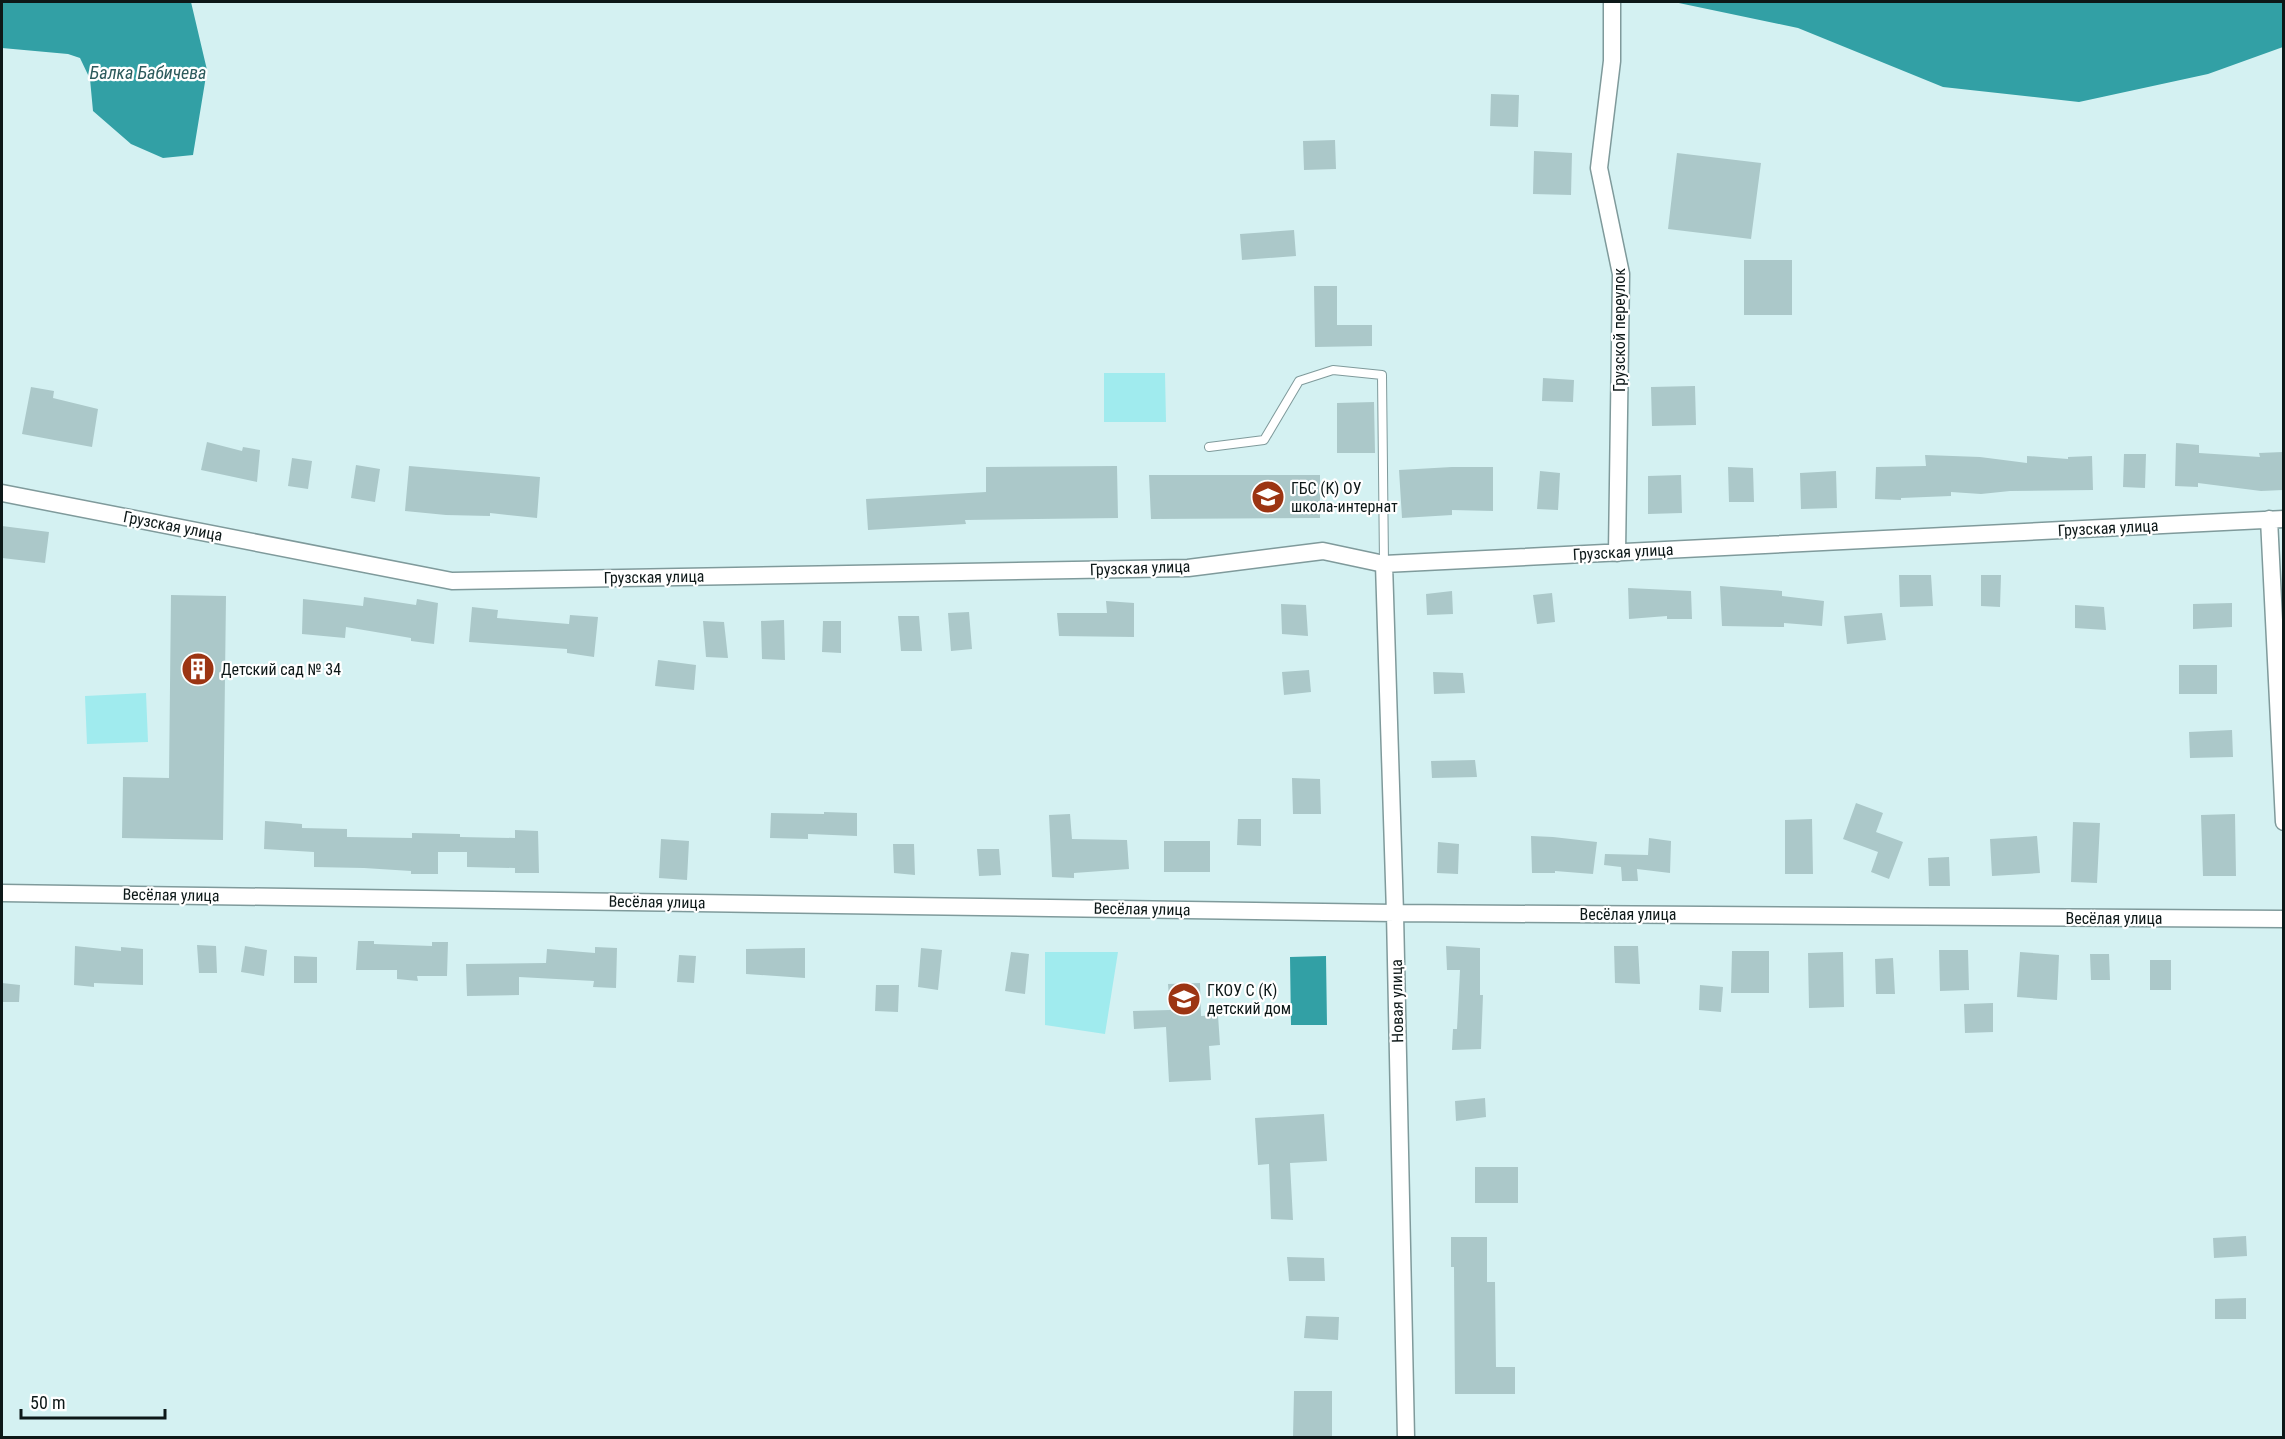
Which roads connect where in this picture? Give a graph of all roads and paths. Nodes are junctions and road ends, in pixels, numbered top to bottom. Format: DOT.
graph roads {
  1 [pos="1612,2"];
  2 [pos="1209,447"];
  3 [pos="2,493"];
  4 [pos="2276,519"];
  5 [pos="1617,553"];
  6 [pos="1384,564"];
  7 [pos="2283,822"];
  8 [pos="2,893"];
  9 [pos="1395,913"];
  10 [pos="2283,919"];
  11 [pos="1406,1437"];
  1 -- 5 [label="street, Грузской переулок"];
  2 -- 6 [label="lane"];
  3 -- 6 [label="street, Грузская улица"];
  4 -- 5 [label="street, Грузская улица"];
  4 -- 7 [label="street"];
  5 -- 6 [label="street, Грузская улица"];
  6 -- 9 [label="street, Новая улица"];
  8 -- 9 [label="street, Весёлая улица"];
  9 -- 10 [label="street, Весёлая улица"];
  9 -- 11 [label="street, Новая улица"];
}
